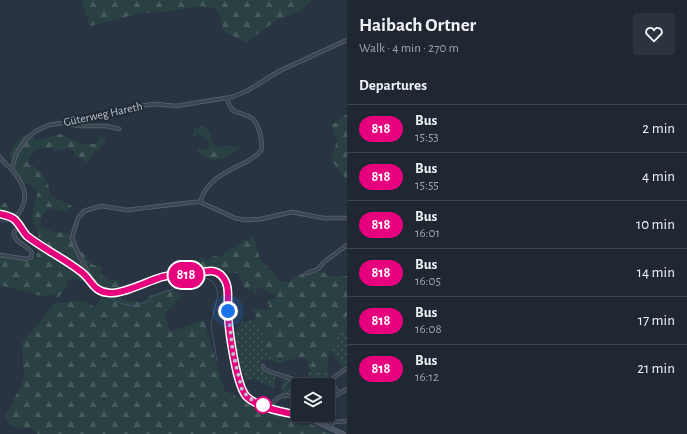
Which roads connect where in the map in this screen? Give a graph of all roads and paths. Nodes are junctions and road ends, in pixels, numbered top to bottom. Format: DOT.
graph roads {
  1 [pos="347,40"];
  2 [pos="227,98"];
  3 [pos="62,122"];
  4 [pos="119,129"];
  5 [pos="0,157"];
  6 [pos="12,169"];
  7 [pos="200,202"];
  8 [pos="0,214"];
  9 [pos="347,218"];
  10 [pos="14,219"];
  11 [pos="18,227"];
  12 [pos="347,245"];
  13 [pos="0,255"];
  14 [pos="307,273"];
  15 [pos="90,283"];
  16 [pos="263,366"];
  17 [pos="347,368"];
  18 [pos="333,378"];
  19 [pos="291,379"];
  20 [pos="335,388"];
  21 [pos="347,389"];
  22 [pos="339,393"];
  23 [pos="291,396"];
  24 [pos="335,396"];
  25 [pos="270,408"];
  26 [pos="291,414"];
  27 [pos="347,421"];
  28 [pos="316,422"];
  29 [pos="329,427"];
  30 [pos="343,434"];
  1 -- 2 [label="street, Güterweg Hareth"];
  2 -- 3 [label="street, Güterweg Hareth"];
  2 -- 7 [label="street"];
  3 -- 4 [label="street"];
  3 -- 6 [label="street, Güterweg Hareth"];
  5 -- 6 [label="street"];
  6 -- 10 [label="street"];
  7 -- 9 [label="street"];
  7 -- 15 [label="street"];
  8 -- 10 [label="main road"];
  10 -- 11 [label="main road"];
  11 -- 13 [label="street"];
  11 -- 15 [label="main road"];
  12 -- 14 [label="street"];
  15 -- 25 [label="main road"];
  16 -- 19 [label="street"];
  17 -- 18 [label="street"];
  20 -- 22 [label="street"];
  21 -- 22 [label="street"];
  22 -- 24 [label="street"];
  23 -- 25 [label="street"];
  25 -- 26 [label="main road"];
  27 -- 29 [label="street"];
  28 -- 29 [label="main road"];
  29 -- 30 [label="main road"];
}
